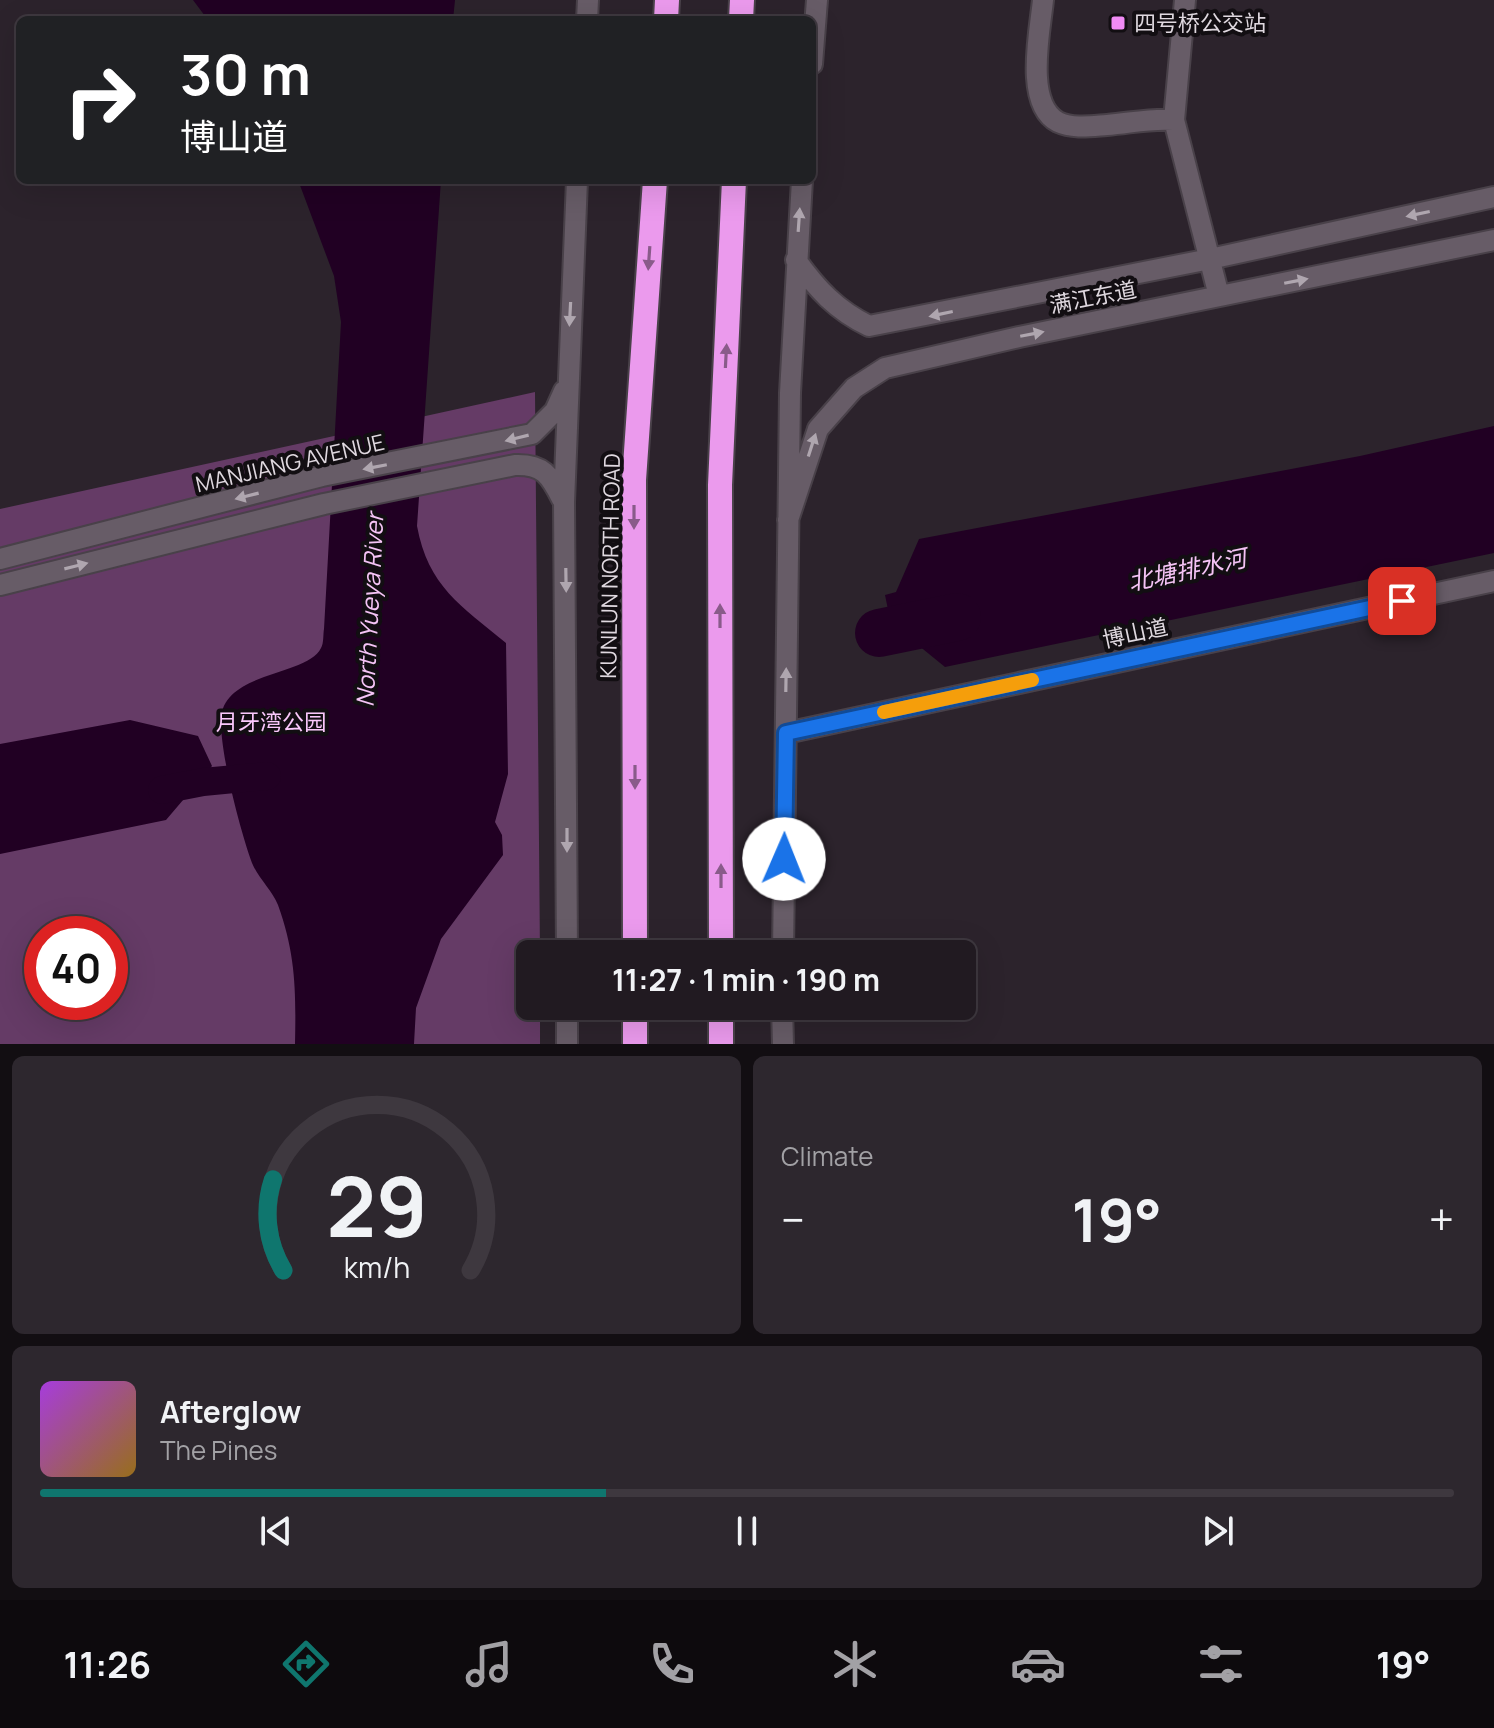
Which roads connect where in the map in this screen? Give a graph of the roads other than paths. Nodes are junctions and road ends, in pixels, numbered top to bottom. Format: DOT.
graph roads {
  1 [pos="1043,0"];
  2 [pos="1185,0"];
  3 [pos="1174,120"];
  4 [pos="577,184"];
  5 [pos="655,184"];
  6 [pos="734,184"];
  7 [pos="802,184"];
  8 [pos="1494,197"];
  9 [pos="1494,240"];
  10 [pos="1210,259"];
  11 [pos="796,260"];
  12 [pos="1219,296"];
  13 [pos="567,383"];
  14 [pos="564,502"];
  15 [pos="788,520"];
  16 [pos="0,559"];
  17 [pos="1494,581"];
  18 [pos="0,585"];
  19 [pos="786,733"];
  20 [pos="567,940"];
  21 [pos="635,940"];
  22 [pos="721,940"];
  23 [pos="783,940"];
  24 [pos="567,1020"];
  25 [pos="635,1020"];
  26 [pos="721,1020"];
  27 [pos="782,1020"];
  28 [pos="567,1044"];
  29 [pos="635,1044"];
  30 [pos="721,1044"];
  31 [pos="783,1044"];
  1 -- 3 [label="street"];
  2 -- 3 [label="street"];
  3 -- 10 [label="street"];
  4 -- 13 [label="street, KUNLUN NORTH ROAD, one-way"];
  5 -- 21 [label="highway, KUNLUN NORTH ROAD, one-way"];
  22 -- 6 [label="highway, one-way"];
  11 -- 7 [label="street, one-way"];
  8 -- 10 [label="street, 满江东道, one-way"];
  12 -- 9 [label="street, 满江东道, one-way"];
  10 -- 11 [label="street, 满江东道, one-way"];
  10 -- 12 [label="street"];
  11 -- 15 [label="street"];
  15 -- 12 [label="street, 满江东道, one-way"];
  13 -- 14 [label="street, KUNLUN NORTH ROAD"];
  13 -- 16 [label="street, MANJIANG AVENUE, one-way"];
  18 -- 14 [label="street, one-way"];
  14 -- 20 [label="street, KUNLUN NORTH ROAD, one-way"];
  19 -- 15 [label="street, one-way"];
  17 -- 19 [label="street, 博山道"];
  19 -- 23 [label="street"];
  24 -- 28 [label="street"];
  25 -- 29 [label="highway"];
  26 -- 30 [label="highway"];
  27 -- 31 [label="street"];
}
